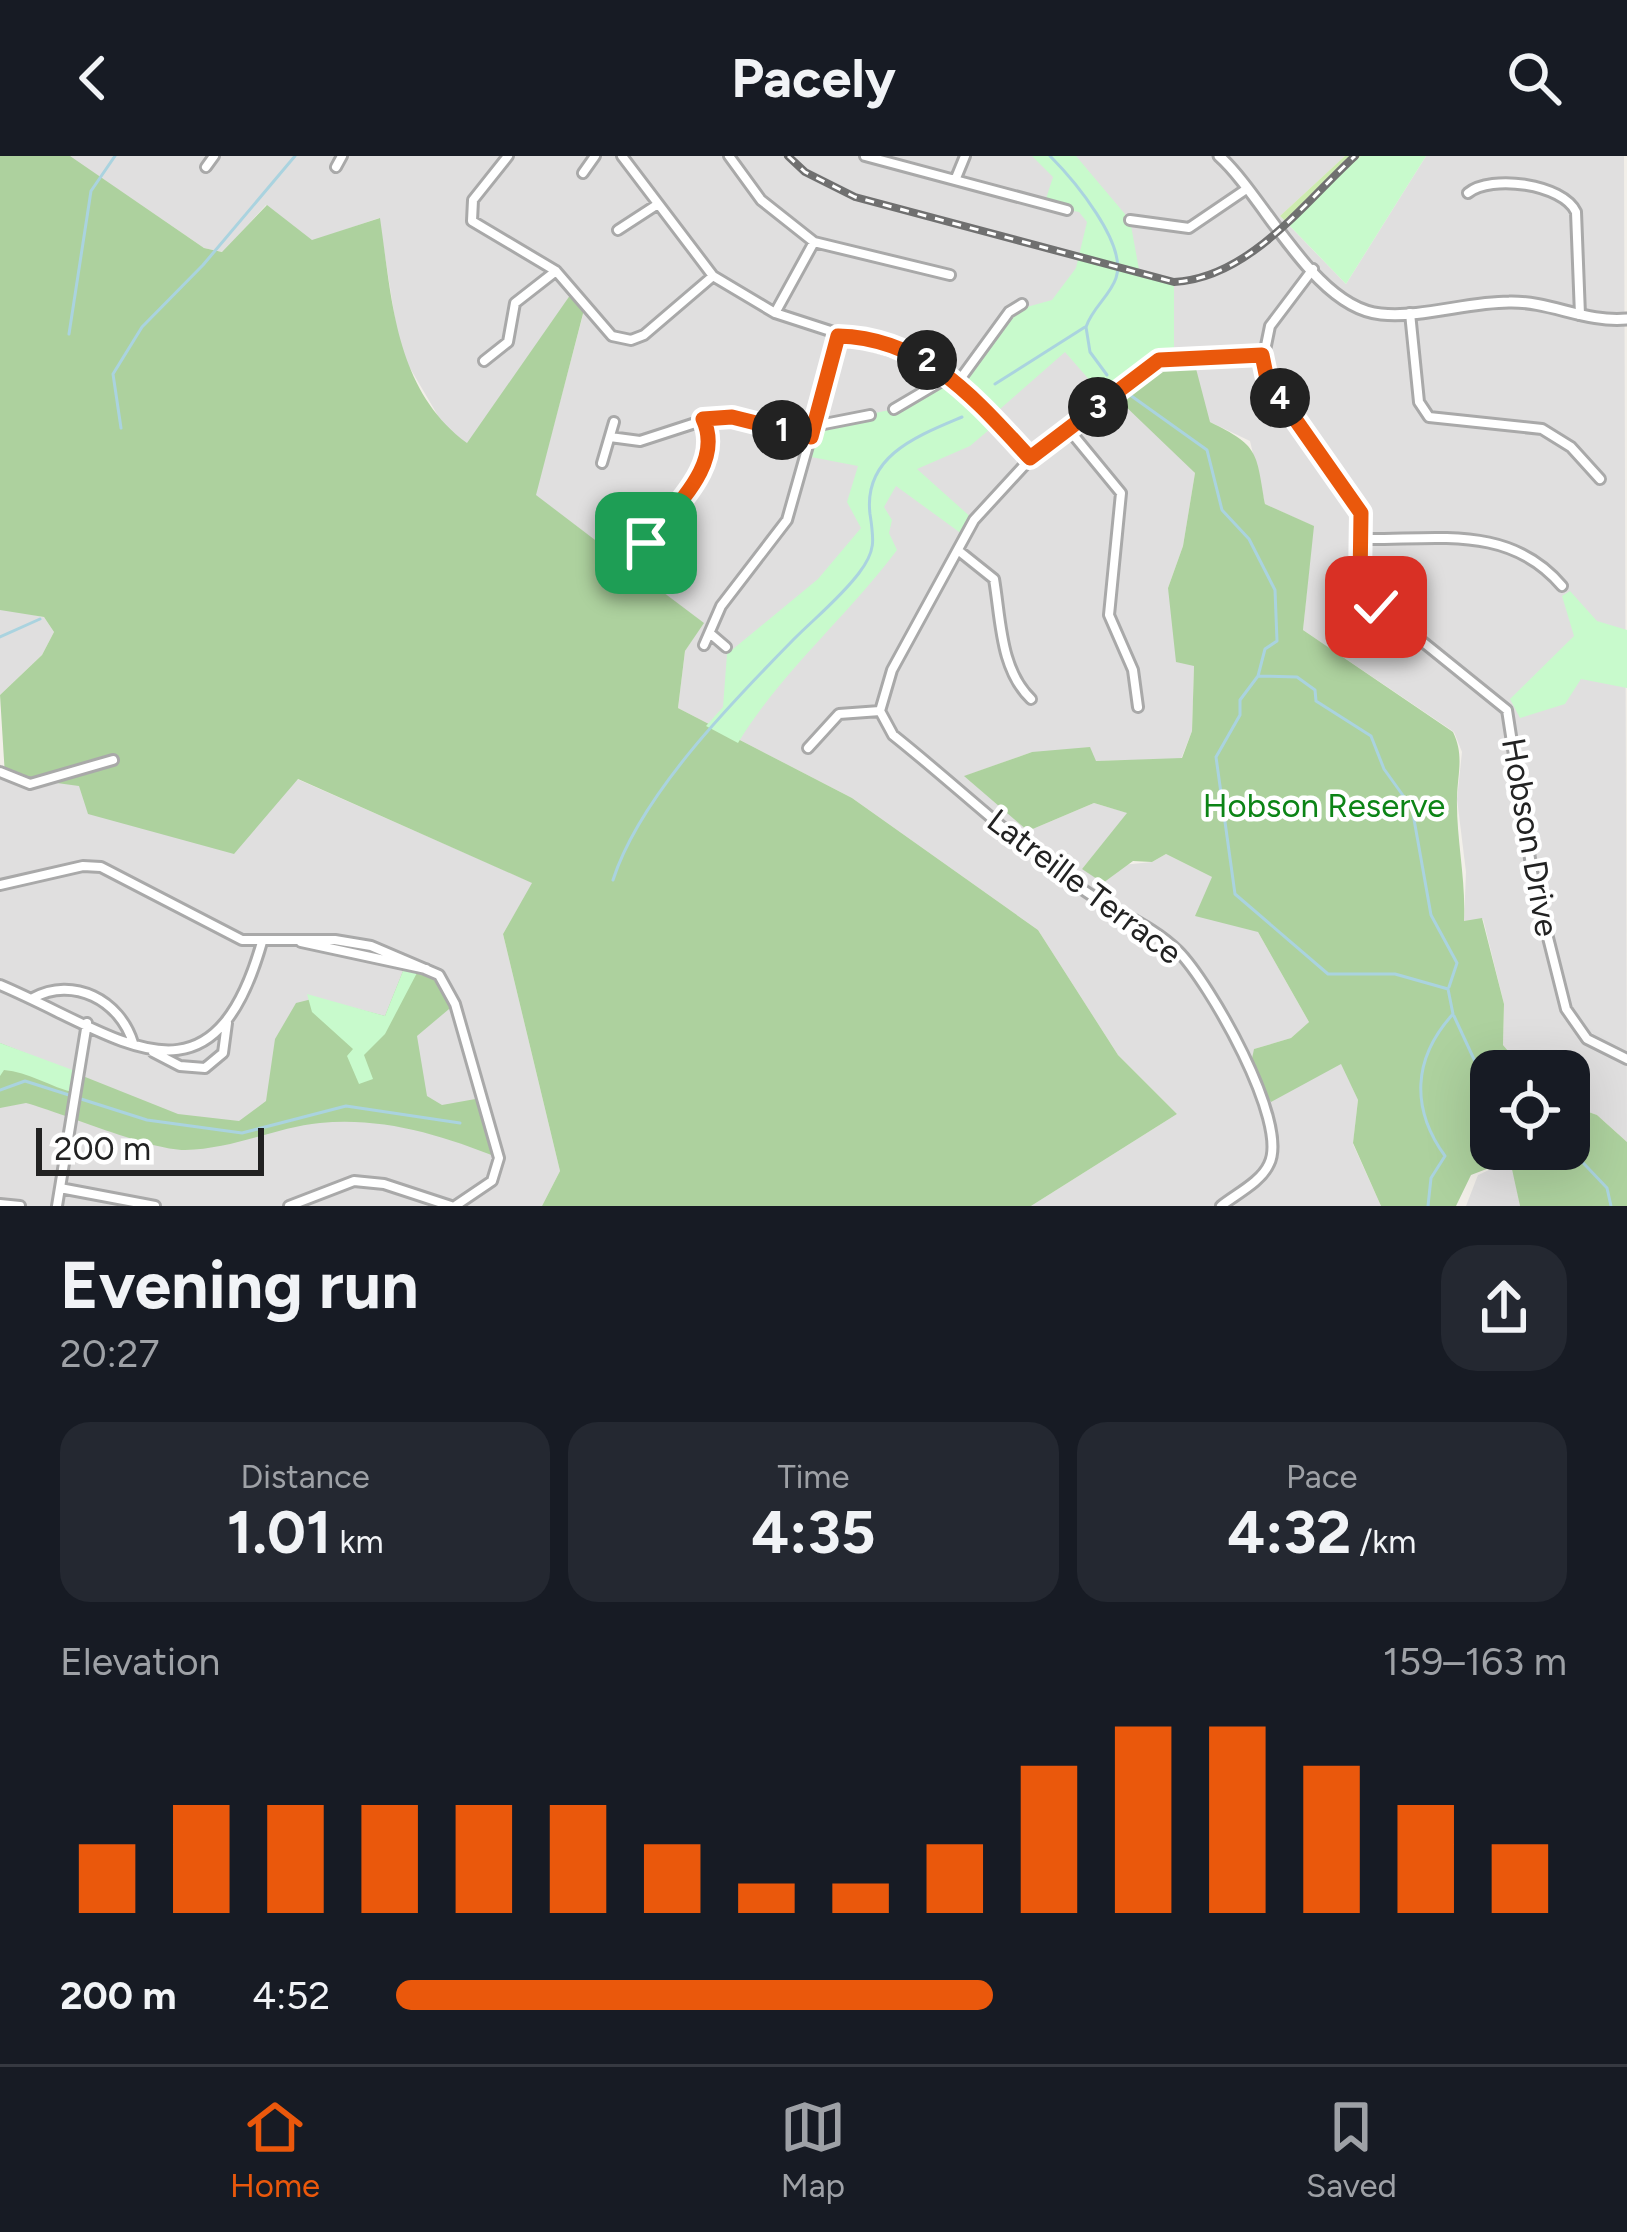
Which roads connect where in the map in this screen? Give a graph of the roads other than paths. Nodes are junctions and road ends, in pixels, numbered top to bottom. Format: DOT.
graph roads {
  1 [pos="214,156"];
  2 [pos="342,156"];
  3 [pos="508,156"];
  4 [pos="595,156"];
  5 [pos="622,156"];
  6 [pos="729,156"];
  7 [pos="866,156"];
  8 [pos="965,156"];
  9 [pos="1219,156"];
  10 [pos="206,167"];
  11 [pos="336,167"];
  12 [pos="583,173"];
  13 [pos="956,178"];
  14 [pos="1245,190"];
  15 [pos="1057,192"];
  16 [pos="1468,193"];
  17 [pos="658,204"];
  18 [pos="1052,206"];
  19 [pos="1066,210"];
  20 [pos="1130,220"];
  21 [pos="618,230"];
  22 [pos="814,242"];
  23 [pos="933,254"];
  24 [pos="1314,268"];
  25 [pos="928,269"];
  26 [pos="556,271"];
  27 [pos="950,275"];
  28 [pos="713,276"];
  29 [pos="1022,304"];
  30 [pos="776,313"];
  31 [pos="1410,313"];
  32 [pos="1580,315"];
  33 [pos="1627,319"];
  34 [pos="838,336"];
  35 [pos="1262,355"];
  36 [pos="484,361"];
  37 [pos="954,379"];
  38 [pos="894,410"];
  39 [pos="870,416"];
  40 [pos="703,419"];
  41 [pos="614,422"];
  42 [pos="814,426"];
  43 [pos="1070,430"];
  44 [pos="610,437"];
  45 [pos="811,437"];
  46 [pos="1030,458"];
  47 [pos="602,463"];
  48 [pos="1600,479"];
  49 [pos="631,532"];
  50 [pos="1364,539"];
  51 [pos="646,543"];
  52 [pos="958,551"];
  53 [pos="636,556"];
  54 [pos="1562,586"];
  55 [pos="712,635"];
  56 [pos="704,645"];
  57 [pos="726,646"];
  58 [pos="1031,699"];
  59 [pos="1138,706"];
  60 [pos="880,711"];
  61 [pos="808,748"];
  62 [pos="113,760"];
  63 [pos="0,772"];
  64 [pos="0,885"];
  65 [pos="262,942"];
  66 [pos="0,986"];
  67 [pos="32,999"];
  68 [pos="227,1022"];
  69 [pos="87,1023"];
  70 [pos="133,1043"];
  71 [pos="152,1051"];
  72 [pos="1627,1059"];
  73 [pos="60,1188"];
  74 [pos="0,1203"];
  75 [pos="303,1204"];
  76 [pos="20,1206"];
  77 [pos="57,1206"];
  78 [pos="155,1206"];
  79 [pos="289,1206"];
  80 [pos="453,1206"];
  81 [pos="1221,1206"];
  1 -- 10 [label="street"];
  2 -- 11 [label="street"];
  3 -- 26 [label="street"];
  4 -- 12 [label="street"];
  5 -- 17 [label="street"];
  6 -- 22 [label="street"];
  7 -- 13 [label="street"];
  8 -- 13 [label="street"];
  9 -- 14 [label="street"];
  13 -- 18 [label="street"];
  14 -- 20 [label="street"];
  14 -- 24 [label="street"];
  15 -- 18 [label="street"];
  16 -- 32 [label="street"];
  17 -- 21 [label="street"];
  17 -- 28 [label="street"];
  18 -- 19 [label="street"];
  22 -- 25 [label="street"];
  22 -- 30 [label="street"];
  23 -- 25 [label="street"];
  24 -- 31 [label="street"];
  24 -- 35 [label="street"];
  25 -- 27 [label="street"];
  26 -- 28 [label="street"];
  26 -- 36 [label="street"];
  28 -- 30 [label="street"];
  29 -- 37 [label="street"];
  30 -- 34 [label="street"];
  31 -- 32 [label="street"];
  31 -- 48 [label="street"];
  32 -- 33 [label="street"];
  34 -- 37 [label="street"];
  34 -- 42 [label="street"];
  35 -- 43 [label="street"];
  35 -- 50 [label="street, Hobson Drive"];
  37 -- 38 [label="street"];
  37 -- 46 [label="street"];
  39 -- 42 [label="street"];
  40 -- 44 [label="street"];
  40 -- 45 [label="street"];
  40 -- 51 [label="street"];
  41 -- 44 [label="street"];
  42 -- 45 [label="street"];
  43 -- 46 [label="street"];
  43 -- 59 [label="street"];
  44 -- 47 [label="street"];
  45 -- 55 [label="street"];
  46 -- 52 [label="street"];
  49 -- 51 [label="street"];
  50 -- 54 [label="street"];
  50 -- 72 [label="street, Hobson Drive"];
  51 -- 53 [label="street"];
  52 -- 58 [label="street"];
  52 -- 60 [label="street"];
  55 -- 56 [label="street"];
  55 -- 57 [label="street"];
  60 -- 61 [label="street"];
  60 -- 81 [label="street, Latreille Terrace"];
  62 -- 63 [label="street"];
  64 -- 65 [label="street"];
  65 -- 68 [label="street"];
  65 -- 80 [label="street"];
  66 -- 67 [label="street"];
  67 -- 69 [label="street"];
  67 -- 70 [label="street"];
  68 -- 71 [label="street"];
  68 -- 71 [label="street"];
  69 -- 70 [label="street"];
  69 -- 73 [label="street"];
  70 -- 71 [label="street"];
  73 -- 77 [label="street"];
  73 -- 78 [label="street"];
  74 -- 76 [label="street"];
  75 -- 79 [label="street"];
  75 -- 80 [label="street"];
}
